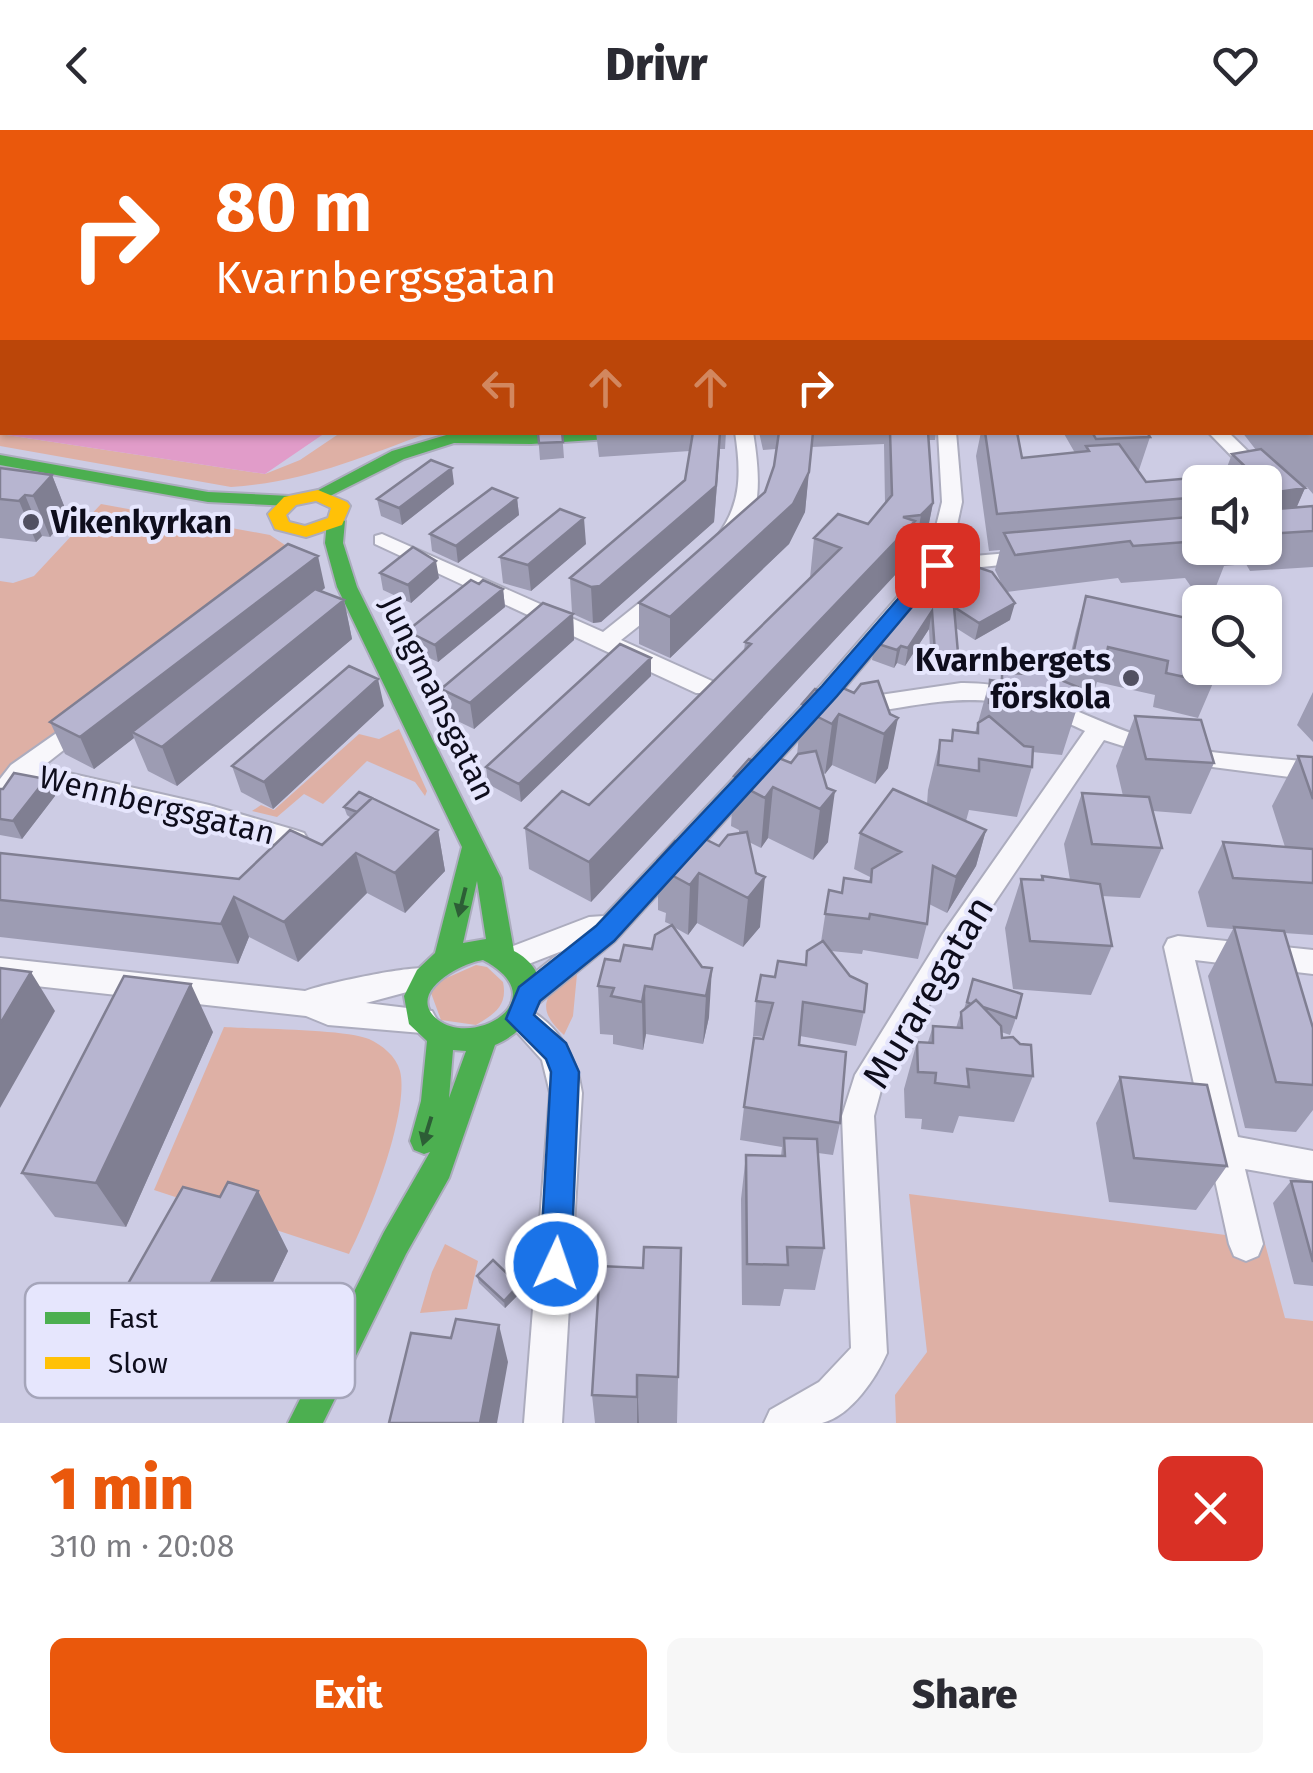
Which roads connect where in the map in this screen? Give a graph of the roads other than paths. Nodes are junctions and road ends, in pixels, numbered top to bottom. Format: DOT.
graph roads {
  1 [pos="482,435"];
  2 [pos="593,435"];
  3 [pos="744,435"];
  4 [pos="947,435"];
  5 [pos="1220,435"];
  6 [pos="0,460"];
  7 [pos="381,464"];
  8 [pos="1251,465"];
  9 [pos="0,474"];
  10 [pos="318,495"];
  11 [pos="288,517"];
  12 [pos="338,518"];
  13 [pos="382,540"];
  14 [pos="717,547"];
  15 [pos="1056,555"];
  16 [pos="937,565"];
  17 [pos="343,577"];
  18 [pos="677,584"];
  19 [pos="607,640"];
  20 [pos="704,687"];
  21 [pos="102,709"];
  22 [pos="808,714"];
  23 [pos="1100,728"];
  24 [pos="1313,770"];
  25 [pos="20,771"];
  26 [pos="0,797"];
  27 [pos="295,840"];
  28 [pos="473,848"];
  29 [pos="617,916"];
  30 [pos="507,955"];
  31 [pos="446,956"];
  32 [pos="1313,962"];
  33 [pos="0,970"];
  34 [pos="423,976"];
  35 [pos="306,1004"];
  36 [pos="519,1015"];
  37 [pos="432,1027"];
  38 [pos="484,1039"];
  39 [pos="1225,1150"];
  40 [pos="1313,1166"];
  41 [pos="432,1183"];
  42 [pos="394,1243"];
  43 [pos="1246,1244"];
  44 [pos="355,1322"];
  45 [pos="317,1398"];
  46 [pos="305,1423"];
  47 [pos="543,1423"];
  48 [pos="782,1423"];
  1 -- 2 [label="street"];
  1 -- 7 [label="street"];
  3 -- 14 [label="street"];
  4 -- 16 [label="street"];
  5 -- 8 [label="street"];
  6 -- 11 [label="street"];
  7 -- 10 [label="street"];
  7 -- 12 [label="street"];
  9 -- 11 [label="street"];
  10 -- 11 [label="street"];
  10 -- 12 [label="street"];
  11 -- 12 [label="street"];
  11 -- 17 [label="street, Jungmansgatan"];
  12 -- 17 [label="street, Jungmansgatan"];
  13 -- 19 [label="street"];
  15 -- 16 [label="street"];
  16 -- 22 [label="street"];
  17 -- 28 [label="street, Jungmansgatan"];
  18 -- 19 [label="street"];
  19 -- 20 [label="street"];
  21 -- 25 [label="street"];
  22 -- 23 [label="street"];
  22 -- 29 [label="street"];
  23 -- 24 [label="street"];
  23 -- 48 [label="street, Muraregatan"];
  25 -- 26 [label="street"];
  25 -- 27 [label="street, Wennbergsgatan"];
  28 -- 30 [label="street, Jungmansgatan"];
  28 -- 31 [label="street, Jungmansgatan, one-way"];
  29 -- 30 [label="street"];
  29 -- 36 [label="street"];
  30 -- 31 [label="street"];
  30 -- 36 [label="street"];
  31 -- 34 [label="street"];
  32 -- 39 [label="street"];
  33 -- 35 [label="street"];
  34 -- 35 [label="street"];
  34 -- 37 [label="street"];
  35 -- 37 [label="street"];
  36 -- 38 [label="street"];
  36 -- 41 [label="street"];
  36 -- 47 [label="street"];
  37 -- 38 [label="street"];
  37 -- 42 [label="street, one-way"];
  38 -- 41 [label="street"];
  39 -- 40 [label="street"];
  39 -- 43 [label="street"];
  41 -- 42 [label="street"];
  42 -- 44 [label="street"];
  45 -- 46 [label="street"];
}
